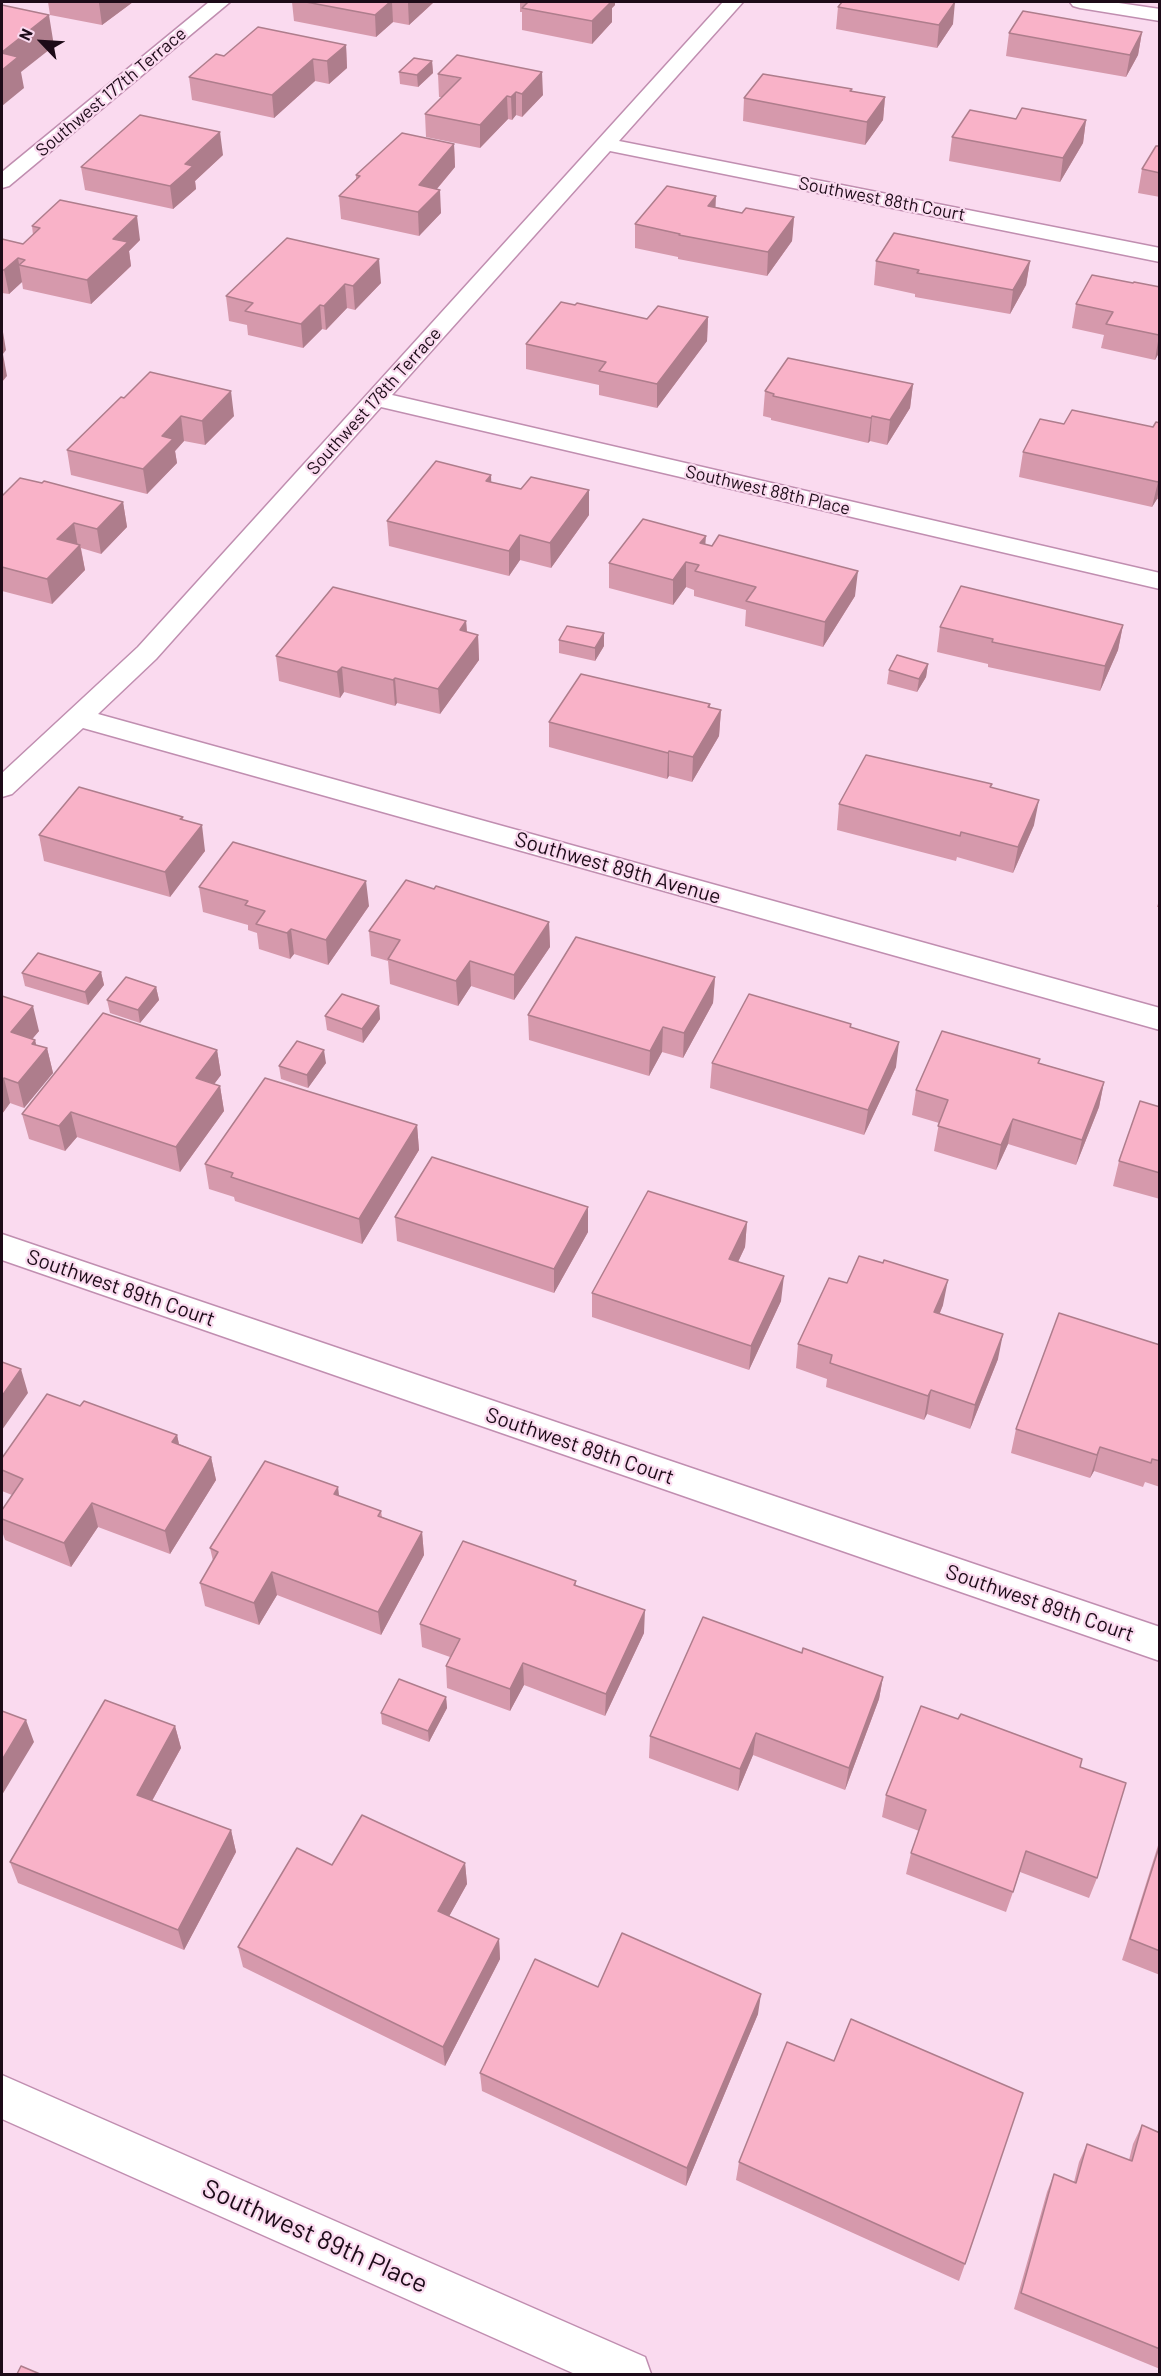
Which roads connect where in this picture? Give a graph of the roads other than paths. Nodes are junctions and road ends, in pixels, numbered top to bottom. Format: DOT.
graph roads {
  1 [pos="220,2"];
  2 [pos="733,2"];
  3 [pos="1080,2"];
  4 [pos="1160,15"];
  5 [pos="604,144"];
  6 [pos="2,152"];
  7 [pos="30,158"];
  8 [pos="2,182"];
  9 [pos="1160,255"];
  10 [pos="377,399"];
  11 [pos="1160,581"];
  12 [pos="77,717"];
  13 [pos="2,788"];
  14 [pos="1160,1019"];
  15 [pos="2,1247"];
  16 [pos="1160,1644"];
  17 [pos="2,2097"];
  18 [pos="628,2374"];
  1 -- 7 [label="street, Southwest 177th Terrace"];
  2 -- 5 [label="street, Southwest 178th Terrace"];
  3 -- 4 [label="street"];
  5 -- 9 [label="street, Southwest 88th Court"];
  5 -- 10 [label="street, Southwest 178th Terrace"];
  6 -- 7 [label="street"];
  7 -- 8 [label="street, Southwest 177th Terrace"];
  10 -- 11 [label="street, Southwest 88th Place"];
  10 -- 12 [label="street, Southwest 178th Terrace"];
  12 -- 13 [label="street, Southwest 178th Terrace"];
  12 -- 14 [label="street, Southwest 89th Avenue"];
  15 -- 16 [label="street, Southwest 89th Court"];
  17 -- 18 [label="street, Southwest 89th Place"];
}
